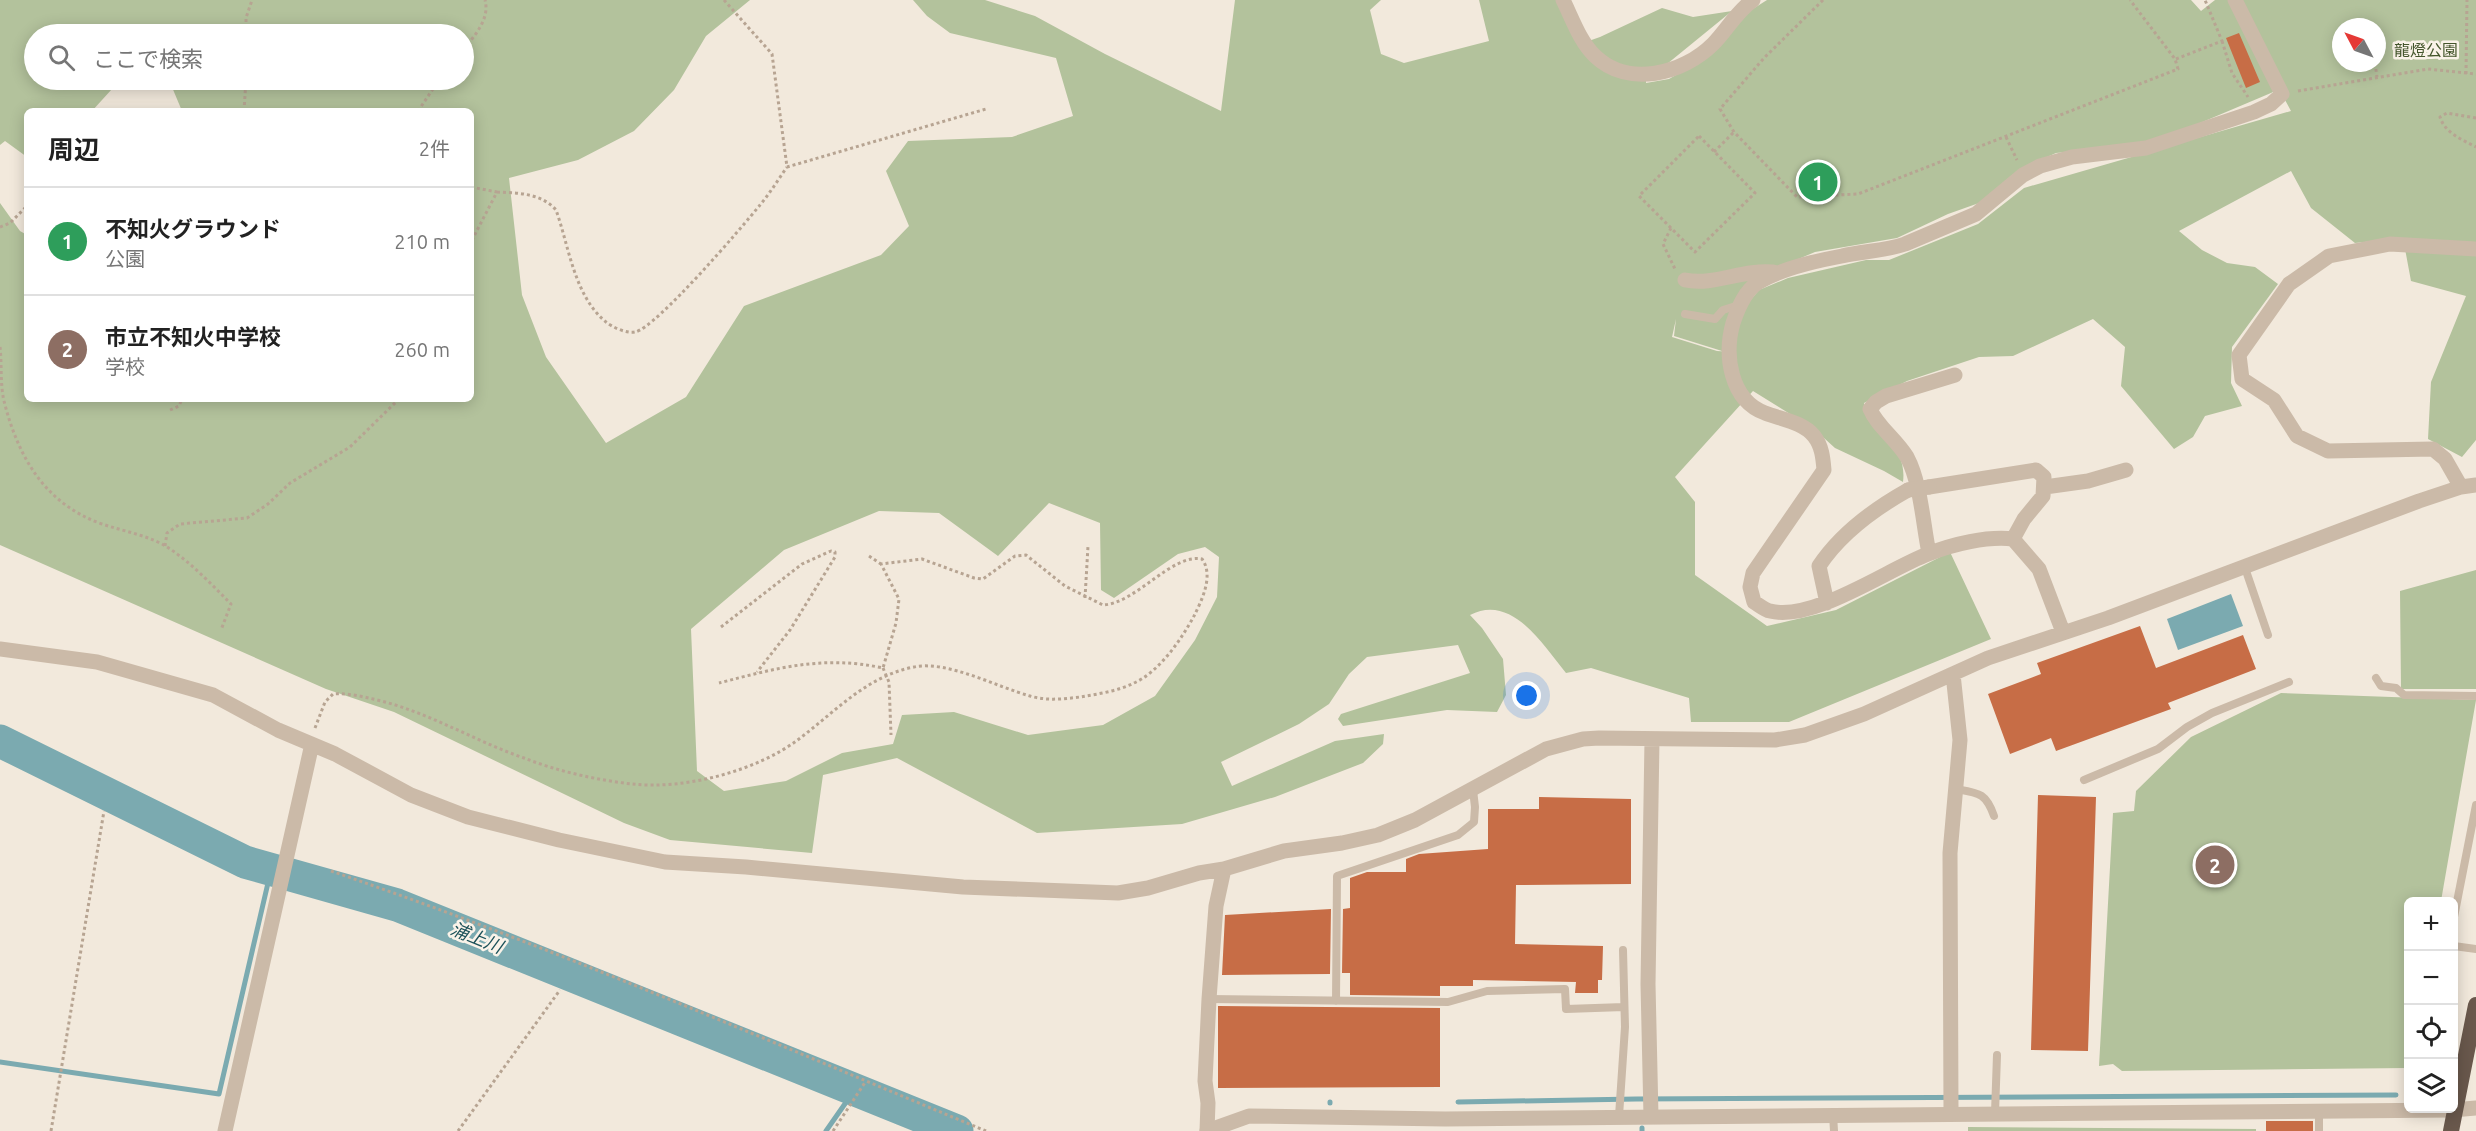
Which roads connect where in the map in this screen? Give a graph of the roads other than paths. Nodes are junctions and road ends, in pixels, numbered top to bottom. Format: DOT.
graph roads {
  1 [pos="1563,0"];
  2 [pos="1753,0"];
  3 [pos="2235,0"];
  4 [pos="2476,249"];
  5 [pos="1778,273"];
  6 [pos="1685,280"];
  7 [pos="1739,305"];
  8 [pos="1685,314"];
  9 [pos="1955,375"];
  10 [pos="2126,470"];
  11 [pos="2469,486"];
  12 [pos="2045,487"];
  13 [pos="2013,539"];
  14 [pos="1929,553"];
  15 [pos="2244,565"];
  16 [pos="1827,603"];
  17 [pos="2063,632"];
  18 [pos="2268,635"];
  19 [pos="0,649"];
  20 [pos="1953,674"];
  21 [pos="2376,678"];
  22 [pos="2289,682"];
  23 [pos="2476,696"];
  24 [pos="1652,740"];
  25 [pos="312,744"];
  26 [pos="2084,780"];
  27 [pos="1956,789"];
  28 [pos="1473,790"];
  29 [pos="2476,805"];
  30 [pos="1994,816"];
  31 [pos="1224,869"];
  32 [pos="2458,897"];
  33 [pos="2458,947"];
  34 [pos="2476,949"];
  35 [pos="1623,950"];
  36 [pos="1209,999"];
  37 [pos="1336,1000"];
  38 [pos="2476,1005"];
  39 [pos="1624,1007"];
  40 [pos="1997,1055"];
  41 [pos="2458,1091"];
  42 [pos="1951,1102"];
  43 [pos="1651,1105"];
  44 [pos="2476,1108"];
  45 [pos="1996,1109"];
  46 [pos="2404,1110"];
  47 [pos="2458,1110"];
  48 [pos="2319,1111"];
  49 [pos="1620,1112"];
  50 [pos="2454,1113"];
  51 [pos="1833,1114"];
  52 [pos="225,1131"];
  53 [pos="1207,1131"];
  54 [pos="1834,1131"];
  55 [pos="2319,1131"];
  56 [pos="2451,1131"];
  1 -- 2 [label="street"];
  3 -- 5 [label="street"];
  4 -- 11 [label="street"];
  5 -- 6 [label="street"];
  5 -- 7 [label="street"];
  7 -- 8 [label="lane"];
  7 -- 16 [label="street"];
  9 -- 14 [label="street"];
  10 -- 12 [label="street"];
  11 -- 15 [label="street"];
  12 -- 13 [label="street"];
  12 -- 16 [label="street, bridge"];
  13 -- 14 [label="street"];
  13 -- 17 [label="street"];
  14 -- 16 [label="street"];
  15 -- 17 [label="street"];
  15 -- 18 [label="lane"];
  17 -- 20 [label="street"];
  19 -- 25 [label="street"];
  20 -- 24 [label="street"];
  20 -- 27 [label="street"];
  21 -- 23 [label="lane"];
  22 -- 26 [label="lane"];
  24 -- 28 [label="street"];
  24 -- 43 [label="street"];
  25 -- 31 [label="street"];
  25 -- 52 [label="street"];
  27 -- 30 [label="lane"];
  27 -- 42 [label="street"];
  28 -- 31 [label="street"];
  28 -- 37 [label="lane"];
  29 -- 32 [label="lane"];
  31 -- 36 [label="street"];
  33 -- 34 [label="lane"];
  35 -- 39 [label="lane"];
  36 -- 37 [label="lane"];
  36 -- 53 [label="street"];
  37 -- 39 [label="lane"];
  38 -- 41 [label="highway"];
  39 -- 49 [label="lane"];
  40 -- 45 [label="lane"];
  42 -- 45 [label="street"];
  42 -- 51 [label="street"];
  43 -- 49 [label="street"];
  43 -- 51 [label="street"];
  44 -- 47 [label="street"];
  45 -- 48 [label="street"];
  46 -- 48 [label="street"];
  48 -- 55 [label="lane"];
  49 -- 53 [label="street"];
  50 -- 56 [label="highway"];
  51 -- 54 [label="lane"];
}
